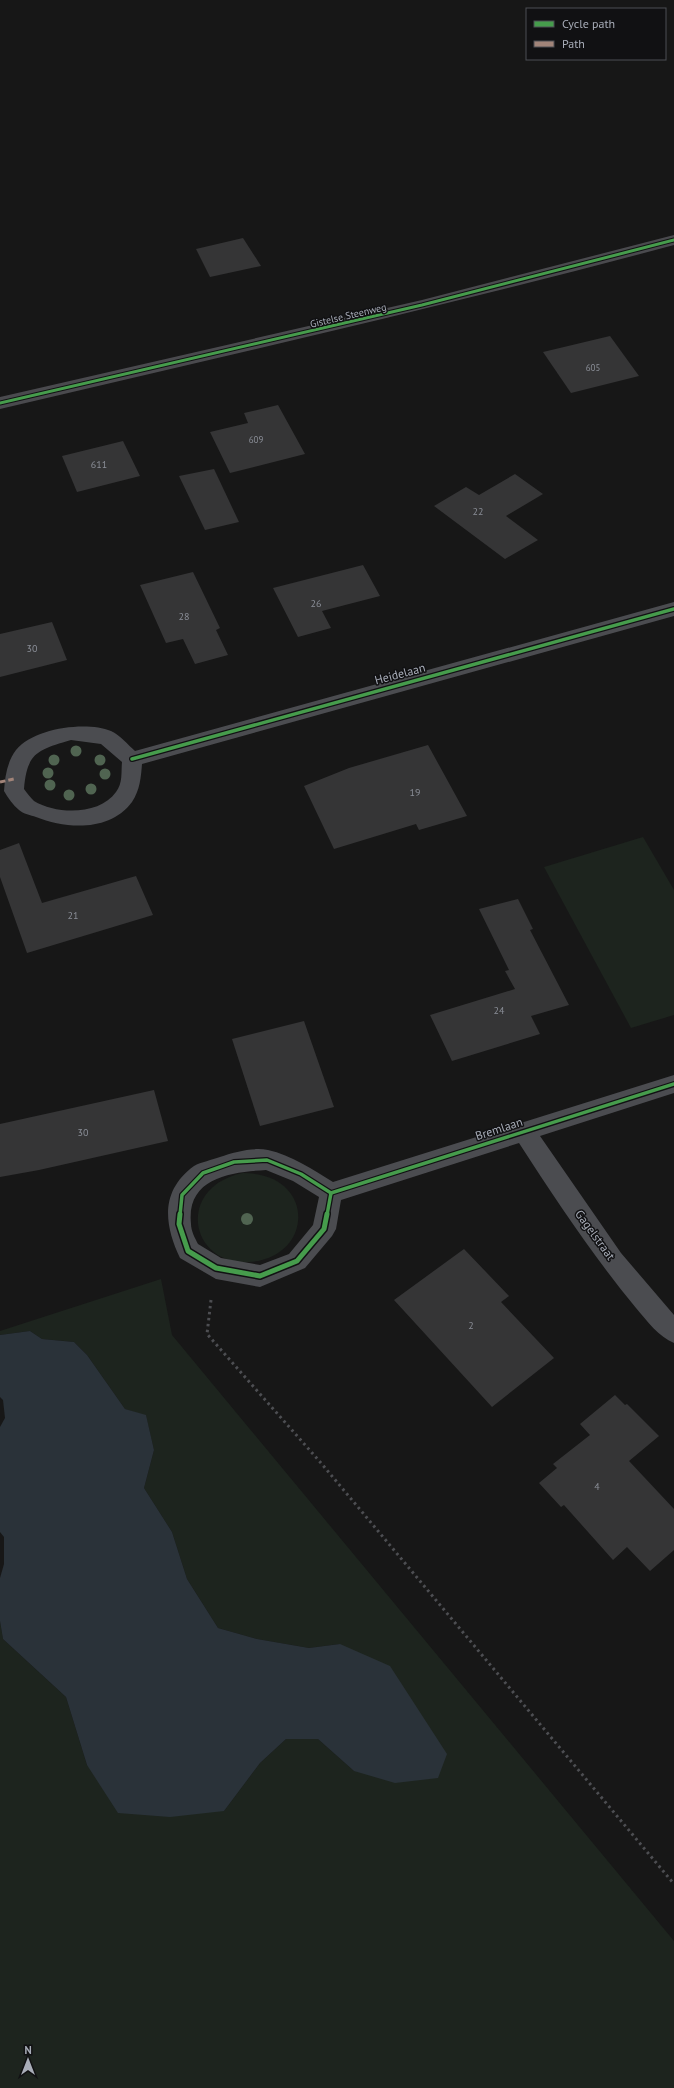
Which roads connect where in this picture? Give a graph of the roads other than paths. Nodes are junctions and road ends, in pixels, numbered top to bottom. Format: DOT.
graph roads {
  1 [pos="674,240"];
  2 [pos="0,403"];
  3 [pos="674,609"];
  4 [pos="132,759"];
  5 [pos="674,1084"];
  6 [pos="524,1131"];
  7 [pos="331,1193"];
  8 [pos="674,1332"];
  1 -- 2 [label="main road, Gistelse Steenweg"];
  3 -- 4 [label="street, Heidelaan"];
  4 -- 4 [label="street"];
  5 -- 6 [label="street, Bremlaan"];
  6 -- 7 [label="street, Bremlaan"];
  6 -- 8 [label="street, Gagelstraat"];
  7 -- 7 [label="street"];
}
